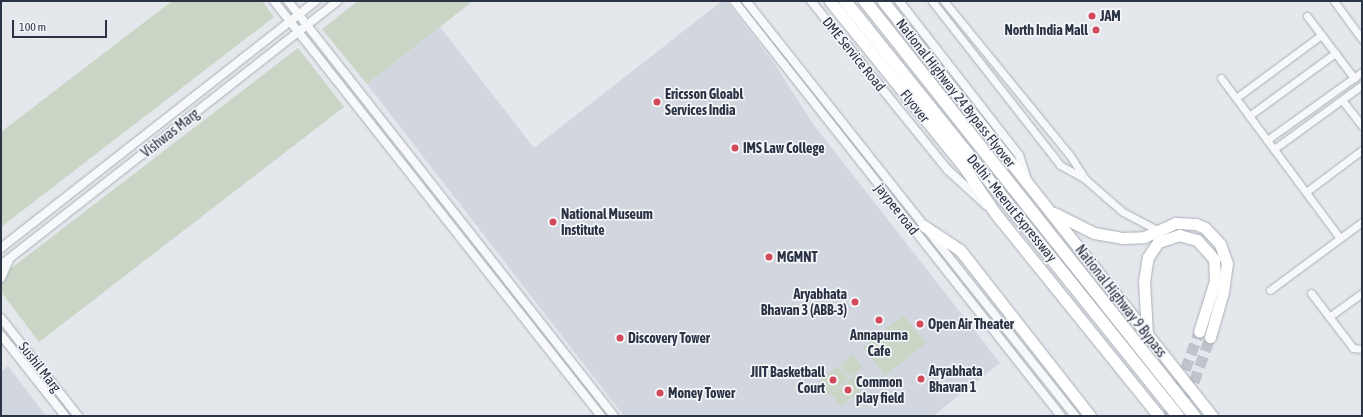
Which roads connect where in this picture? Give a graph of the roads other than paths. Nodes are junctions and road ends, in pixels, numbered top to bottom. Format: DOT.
graph roads {
  1 [pos="274,1"];
  2 [pos="288,1"];
  3 [pos="316,1"];
  4 [pos="338,1"];
  5 [pos="734,1"];
  6 [pos="746,1"];
  7 [pos="750,1"];
  8 [pos="830,1"];
  9 [pos="845,1"];
  10 [pos="865,1"];
  11 [pos="883,1"];
  12 [pos="899,1"];
  13 [pos="944,1"];
  14 [pos="1334,1"];
  15 [pos="814,2"];
  16 [pos="934,4"];
  17 [pos="756,13"];
  18 [pos="299,14"];
  19 [pos="1307,16"];
  20 [pos="290,22"];
  21 [pos="307,25"];
  22 [pos="299,32"];
  23 [pos="1321,35"];
  24 [pos="1362,39"];
  25 [pos="1335,53"];
  26 [pos="1362,72"];
  27 [pos="1221,78"];
  28 [pos="1354,78"];
  29 [pos="1362,86"];
  30 [pos="1236,98"];
  31 [pos="1342,100"];
  32 [pos="1249,116"];
  33 [pos="1362,126"];
  34 [pos="1268,140"];
  35 [pos="1274,149"];
  36 [pos="1362,150"];
  37 [pos="1085,179"];
  38 [pos="1030,185"];
  39 [pos="1306,192"];
  40 [pos="907,204"];
  41 [pos="899,211"];
  42 [pos="1050,211"];
  43 [pos="995,213"];
  44 [pos="1134,219"];
  45 [pos="1362,222"];
  46 [pos="924,226"];
  47 [pos="1159,231"];
  48 [pos="1137,238"];
  49 [pos="1340,238"];
  50 [pos="1,248"];
  51 [pos="9,259"];
  52 [pos="1,265"];
  53 [pos="1,278"];
  54 [pos="1270,290"];
  55 [pos="1362,293"];
  56 [pos="1311,294"];
  57 [pos="1329,317"];
  58 [pos="1,318"];
  59 [pos="1200,332"];
  60 [pos="1,335"];
  61 [pos="1147,335"];
  62 [pos="1210,337"];
  63 [pos="1362,349"];
  64 [pos="1022,352"];
  65 [pos="1014,359"];
  66 [pos="64,416"];
  67 [pos="78,416"];
  68 [pos="601,416"];
  69 [pos="614,416"];
  70 [pos="1062,416"];
  71 [pos="1075,416"];
  72 [pos="1090,416"];
  73 [pos="1159,416"];
  74 [pos="1178,416"];
  75 [pos="1194,416"];
  76 [pos="1212,416"];
  1 -- 20 [label="street"];
  2 -- 18 [label="street"];
  3 -- 18 [label="street, Vishwas Marg"];
  4 -- 21 [label="street, Vishwas Marg"];
  5 -- 41 [label="street, jaypee road"];
  6 -- 17 [label="street"];
  7 -- 17 [label="street"];
  8 -- 43 [label="highway, Flyover"];
  9 -- 74 [label="highway, Delhi - Meerut Expressway"];
  10 -- 75 [label="highway, Delhi - Meerut Expressway"];
  11 -- 38 [label="highway, National Highway 24 Bypass Flyover"];
  12 -- 38 [label="street"];
  13 -- 16 [label="street"];
  13 -- 37 [label="street"];
  14 -- 24 [label="street"];
  15 -- 43 [label="street, DME Service Road"];
  16 -- 37 [label="street"];
  17 -- 40 [label="street"];
  18 -- 20 [label="street, Vishwas Marg"];
  18 -- 21 [label="street"];
  19 -- 23 [label="street"];
  20 -- 22 [label="street"];
  20 -- 50 [label="street, Vishwas Marg"];
  21 -- 22 [label="street, Vishwas Marg"];
  21 -- 69 [label="street"];
  22 -- 51 [label="street, Vishwas Marg"];
  22 -- 68 [label="street"];
  23 -- 25 [label="street"];
  23 -- 30 [label="street"];
  25 -- 28 [label="street"];
  25 -- 32 [label="street"];
  26 -- 28 [label="street"];
  27 -- 30 [label="street"];
  28 -- 34 [label="street"];
  29 -- 31 [label="street"];
  30 -- 32 [label="street"];
  31 -- 33 [label="street"];
  31 -- 35 [label="street"];
  32 -- 34 [label="street"];
  34 -- 35 [label="street"];
  35 -- 39 [label="street"];
  36 -- 39 [label="street"];
  37 -- 44 [label="street"];
  38 -- 42 [label="highway, National Highway 9 Bypass"];
  39 -- 49 [label="street"];
  40 -- 41 [label="street"];
  40 -- 46 [label="street"];
  41 -- 65 [label="street, jaypee road"];
  42 -- 48 [label="highway"];
  42 -- 61 [label="highway, National Highway 9 Bypass"];
  43 -- 73 [label="highway, Flyover"];
  44 -- 47 [label="street"];
  44 -- 48 [label="street"];
  45 -- 49 [label="street"];
  46 -- 64 [label="street"];
  46 -- 72 [label="highway"];
  47 -- 48 [label="highway"];
  47 -- 62 [label="highway"];
  49 -- 54 [label="street"];
  51 -- 52 [label="street, Vishwas Marg"];
  51 -- 53 [label="street"];
  55 -- 57 [label="street"];
  56 -- 57 [label="street"];
  57 -- 63 [label="street"];
  58 -- 67 [label="street, Sushil Marg"];
  59 -- 61 [label="highway"];
  60 -- 66 [label="street, Sushil Marg"];
  61 -- 76 [label="highway, National Highway 9 Bypass"];
  64 -- 65 [label="street"];
  64 -- 71 [label="street"];
  65 -- 70 [label="street, jaypee road"];
}
